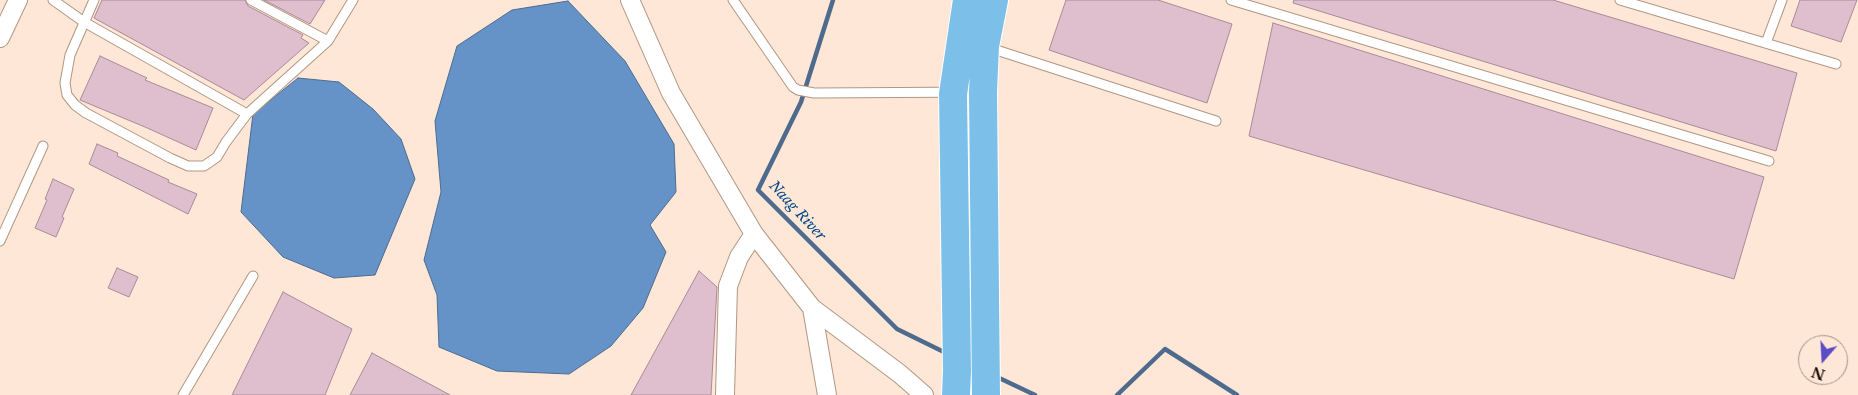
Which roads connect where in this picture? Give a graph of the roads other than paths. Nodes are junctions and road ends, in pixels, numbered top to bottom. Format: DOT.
graph roads {
  1 [pos="18,0"];
  2 [pos="53,0"];
  3 [pos="94,0"];
  4 [pos="251,0"];
  5 [pos="353,0"];
  6 [pos="630,0"];
  7 [pos="733,0"];
  8 [pos="967,0"];
  9 [pos="994,0"];
  10 [pos="1231,0"];
  11 [pos="1620,0"];
  12 [pos="1782,0"];
  13 [pos="84,22"];
  14 [pos="0,38"];
  15 [pos="328,41"];
  16 [pos="1766,43"];
  17 [pos="985,46"];
  18 [pos="1836,64"];
  19 [pos="983,92"];
  20 [pos="953,94"];
  21 [pos="247,114"];
  22 [pos="1216,121"];
  23 [pos="43,146"];
  24 [pos="1769,161"];
  25 [pos="754,234"];
  26 [pos="0,241"];
  27 [pos="253,276"];
  28 [pos="812,308"];
  29 [pos="957,371"];
  30 [pos="986,379"];
  31 [pos="182,395"];
  32 [pos="725,395"];
  33 [pos="827,395"];
  34 [pos="924,395"];
  1 -- 14 [label="street"];
  2 -- 13 [label="lane"];
  3 -- 13 [label="lane"];
  4 -- 15 [label="lane"];
  5 -- 15 [label="lane"];
  6 -- 25 [label="street"];
  7 -- 20 [label="lane"];
  8 -- 20 [label="highway"];
  9 -- 17 [label="highway"];
  10 -- 24 [label="lane"];
  11 -- 16 [label="lane"];
  12 -- 16 [label="lane"];
  13 -- 21 [label="lane"];
  13 -- 21 [label="lane"];
  15 -- 21 [label="lane"];
  16 -- 18 [label="lane"];
  17 -- 19 [label="highway"];
  17 -- 22 [label="lane"];
  19 -- 20 [label="lane"];
  19 -- 30 [label="highway"];
  20 -- 29 [label="highway"];
  23 -- 26 [label="lane"];
  25 -- 28 [label="street"];
  25 -- 32 [label="street"];
  27 -- 31 [label="lane"];
  28 -- 33 [label="street"];
  28 -- 34 [label="street"];
}
